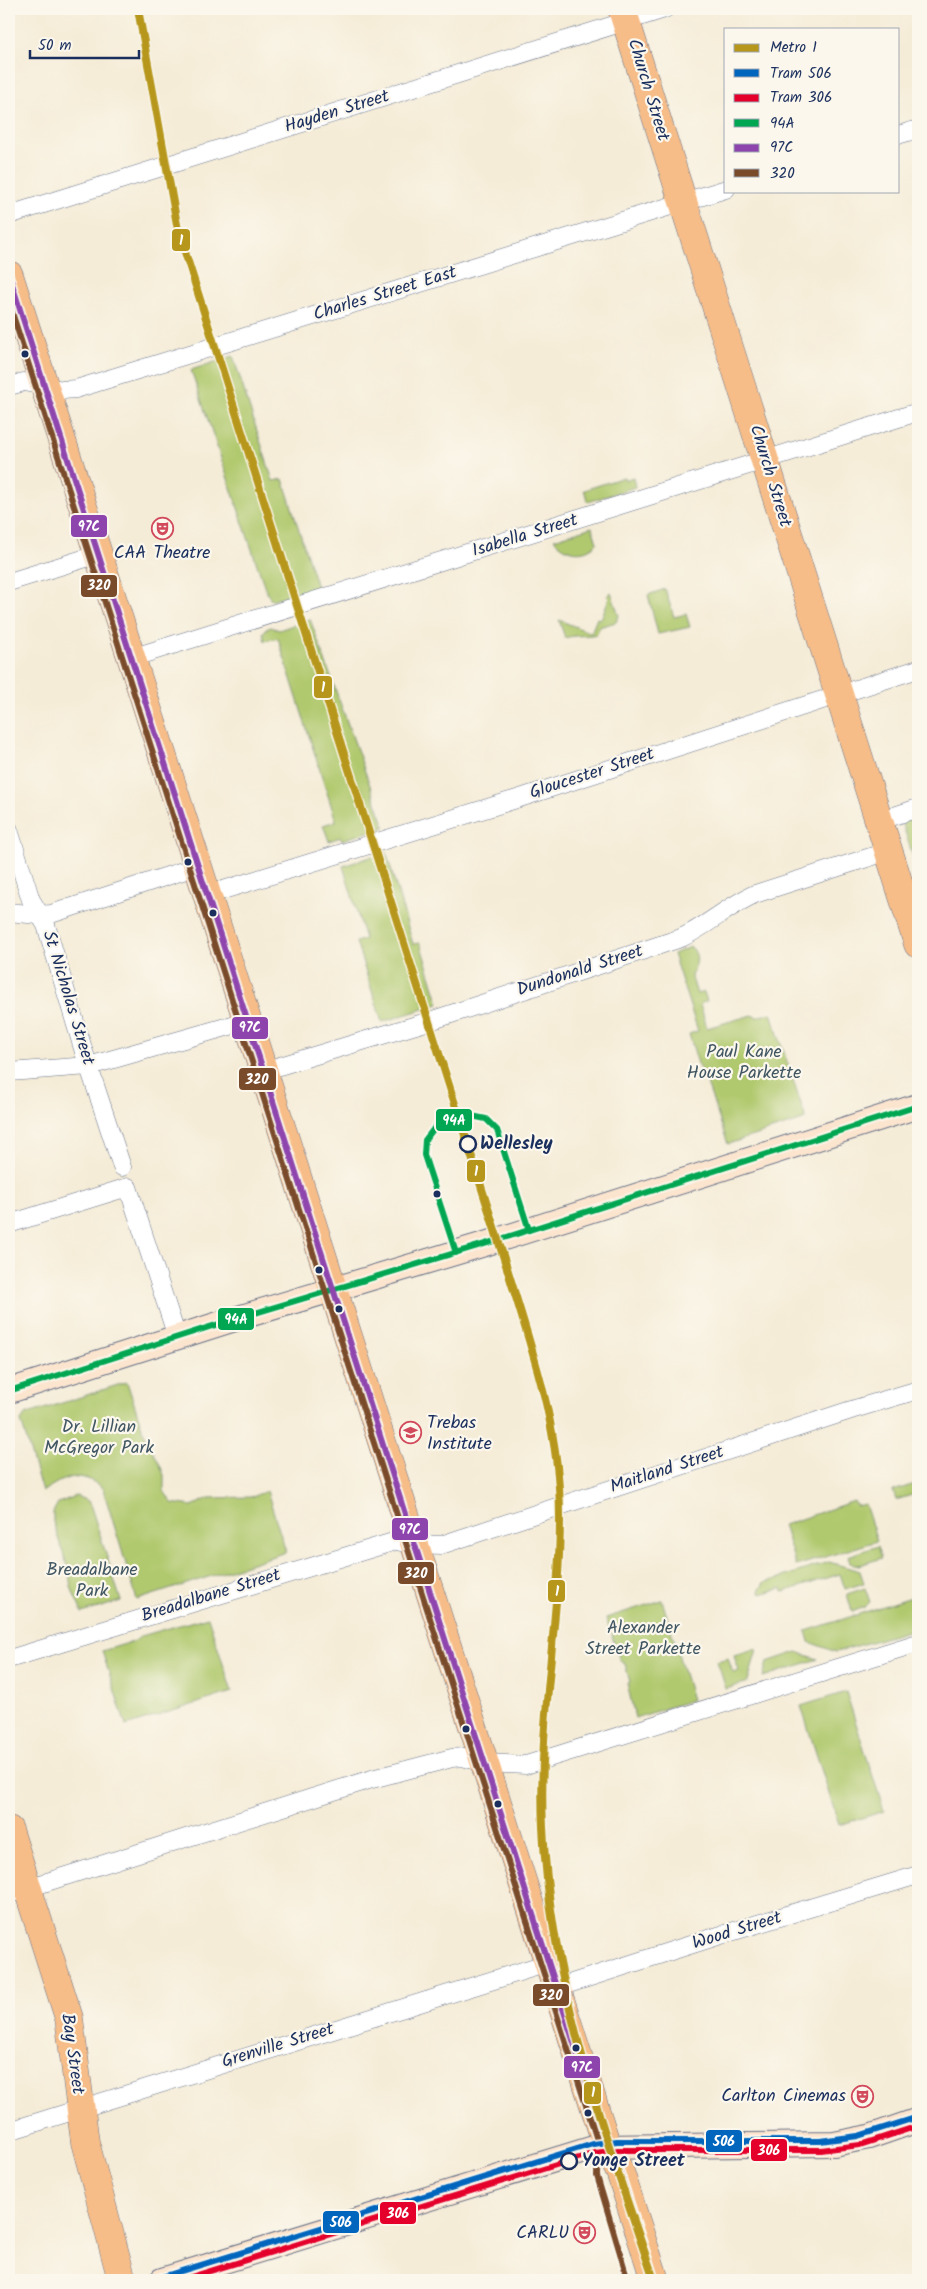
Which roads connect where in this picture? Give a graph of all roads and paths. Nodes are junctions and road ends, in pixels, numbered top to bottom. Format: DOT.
graph roads {
  1 [pos="664,9"];
  2 [pos="624,15"];
  3 [pos="918,129"];
  4 [pos="900,134"];
  5 [pos="724,190"];
  6 [pos="684,203"];
  7 [pos="9,215"];
  8 [pos="9,275"];
  9 [pos="9,386"];
  10 [pos="44,386"];
  11 [pos="918,412"];
  12 [pos="764,460"];
  13 [pos="99,554"];
  14 [pos="9,582"];
  15 [pos="131,658"];
  16 [pos="918,669"];
  17 [pos="839,695"];
  18 [pos="918,808"];
  19 [pos="879,821"];
  20 [pos="9,830"];
  21 [pos="889,852"];
  22 [pos="198,866"];
  23 [pos="207,896"];
  24 [pos="9,912"];
  25 [pos="38,915"];
  26 [pos="918,944"];
  27 [pos="247,1021"];
  28 [pos="89,1066"];
  29 [pos="263,1071"];
  30 [pos="9,1072"];
  31 [pos="918,1106"];
  32 [pos="122,1167"];
  33 [pos="9,1224"];
  34 [pos="332,1290"];
  35 [pos="177,1337"];
  36 [pos="918,1390"];
  37 [pos="9,1391"];
  38 [pos="415,1544"];
  39 [pos="918,1643"];
  40 [pos="9,1659"];
  41 [pos="484,1762"];
  42 [pos="9,1830"];
  43 [pos="918,1875"];
  44 [pos="18,1891"];
  45 [pos="552,1976"];
  46 [pos="79,2108"];
  47 [pos="918,2120"];
  48 [pos="9,2131"];
  49 [pos="607,2146"];
  50 [pos="122,2280"];
  51 [pos="162,2280"];
  52 [pos="637,2280"];
  53 [pos="655,2280"];
  1 -- 2 [label="street, Hayden Street"];
  2 -- 6 [label="main road, Church Street"];
  2 -- 7 [label="street, Hayden Street"];
  3 -- 4 [label="street"];
  5 -- 6 [label="street, Charles Street East"];
  6 -- 10 [label="street, Charles Street East"];
  6 -- 12 [label="main road, Church Street"];
  8 -- 10 [label="main road"];
  9 -- 10 [label="street, Charles Street East"];
  10 -- 13 [label="main road"];
  11 -- 12 [label="street, Isabella Street"];
  12 -- 15 [label="street, Isabella Street"];
  12 -- 17 [label="main road, Church Street"];
  13 -- 14 [label="street"];
  13 -- 15 [label="main road"];
  15 -- 22 [label="main road"];
  16 -- 17 [label="street, Gloucester Street"];
  17 -- 19 [label="main road, Church Street"];
  17 -- 23 [label="street, Gloucester Street"];
  18 -- 19 [label="street"];
  19 -- 21 [label="main road, Church Street"];
  20 -- 25 [label="street, St Nicholas Street"];
  21 -- 26 [label="main road, Church Street"];
  21 -- 29 [label="street, Dundonald Street"];
  22 -- 23 [label="main road"];
  22 -- 25 [label="street"];
  23 -- 27 [label="main road"];
  24 -- 25 [label="street"];
  25 -- 28 [label="street, St Nicholas Street"];
  27 -- 28 [label="street"];
  27 -- 29 [label="main road"];
  28 -- 30 [label="street"];
  28 -- 32 [label="street, St Nicholas Street"];
  29 -- 34 [label="main road"];
  31 -- 34 [label="street"];
  33 -- 35 [label="street"];
  34 -- 35 [label="street"];
  34 -- 38 [label="main road"];
  35 -- 37 [label="street"];
  36 -- 38 [label="street, Maitland Street"];
  38 -- 40 [label="street, Breadalbane Street"];
  38 -- 41 [label="main road"];
  39 -- 41 [label="street"];
  41 -- 44 [label="street"];
  41 -- 45 [label="main road"];
  42 -- 44 [label="main road, Bay Street"];
  43 -- 45 [label="street, Wood Street"];
  44 -- 46 [label="main road, Bay Street"];
  45 -- 46 [label="street, Grenville Street"];
  45 -- 49 [label="main road"];
  46 -- 48 [label="street, Grenville Street"];
  46 -- 50 [label="main road, Bay Street"];
  47 -- 49 [label="street"];
  49 -- 51 [label="street"];
  49 -- 52 [label="main road"];
  49 -- 53 [label="main road"];
}
